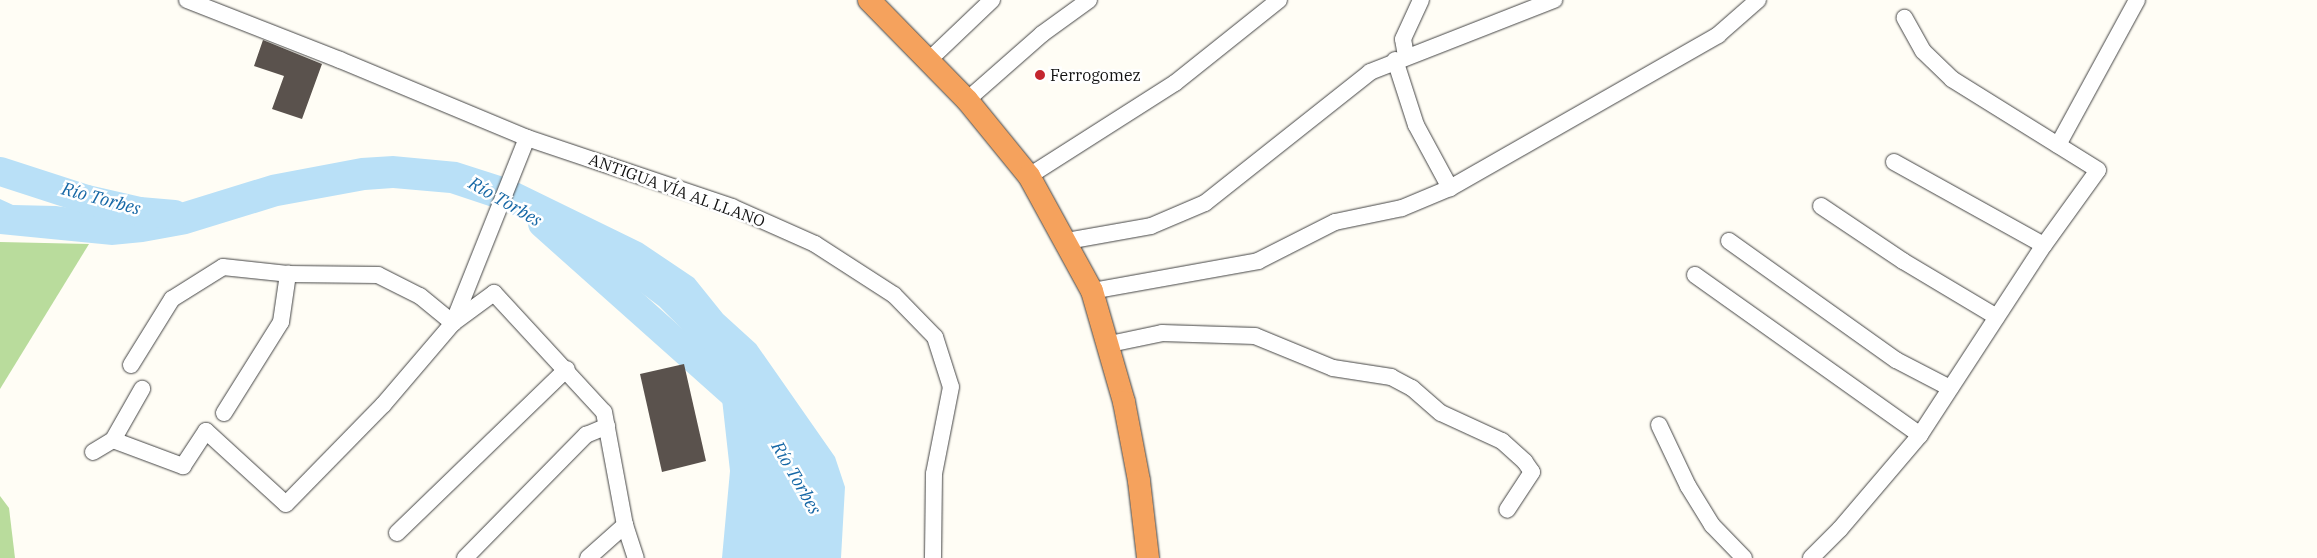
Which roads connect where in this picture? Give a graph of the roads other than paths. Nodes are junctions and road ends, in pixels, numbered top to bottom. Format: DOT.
graph roads {
  1 [pos="187,0"];
  2 [pos="869,0"];
  3 [pos="992,0"];
  4 [pos="1089,0"];
  5 [pos="1279,0"];
  6 [pos="1421,0"];
  7 [pos="1554,0"];
  8 [pos="1758,0"];
  9 [pos="2137,0"];
  10 [pos="1904,18"];
  11 [pos="1400,58"];
  12 [pos="929,60"];
  13 [pos="967,100"];
  14 [pos="527,138"];
  15 [pos="2058,145"];
  16 [pos="1894,162"];
  17 [pos="1029,176"];
  18 [pos="1450,188"];
  19 [pos="1821,206"];
  20 [pos="1067,241"];
  21 [pos="1729,241"];
  22 [pos="2044,245"];
  23 [pos="288,274"];
  24 [pos="1695,276"];
  25 [pos="1092,291"];
  26 [pos="1997,318"];
  27 [pos="454,323"];
  28 [pos="1110,344"];
  29 [pos="130,365"];
  30 [pos="567,369"];
  31 [pos="1950,388"];
  32 [pos="142,389"];
  33 [pos="224,413"];
  34 [pos="1659,425"];
  35 [pos="607,426"];
  36 [pos="1920,435"];
  37 [pos="113,440"];
  38 [pos="93,452"];
  39 [pos="1506,510"];
  40 [pos="625,525"];
  41 [pos="398,533"];
  42 [pos="465,558"];
  43 [pos="588,558"];
  44 [pos="636,558"];
  45 [pos="933,558"];
  46 [pos="1148,558"];
  47 [pos="1744,558"];
  48 [pos="1811,558"];
  1 -- 14 [label="street, ANTIGUA VÍA AL LLANO"];
  2 -- 12 [label="highway"];
  3 -- 12 [label="street"];
  4 -- 13 [label="street"];
  5 -- 17 [label="street"];
  6 -- 11 [label="street"];
  7 -- 11 [label="street"];
  8 -- 18 [label="street"];
  9 -- 15 [label="street"];
  10 -- 15 [label="street"];
  11 -- 18 [label="street"];
  11 -- 20 [label="street"];
  12 -- 13 [label="highway"];
  13 -- 17 [label="highway"];
  14 -- 27 [label="street"];
  14 -- 45 [label="street, ANTIGUA VÍA AL LLANO"];
  15 -- 22 [label="street"];
  16 -- 22 [label="street"];
  17 -- 20 [label="highway"];
  18 -- 25 [label="street"];
  19 -- 26 [label="street"];
  20 -- 25 [label="highway"];
  21 -- 31 [label="street"];
  22 -- 26 [label="street"];
  23 -- 27 [label="street"];
  23 -- 29 [label="street"];
  23 -- 33 [label="street"];
  24 -- 36 [label="street"];
  25 -- 28 [label="highway"];
  26 -- 31 [label="street"];
  27 -- 30 [label="street"];
  27 -- 37 [label="street"];
  28 -- 39 [label="street"];
  28 -- 46 [label="highway"];
  30 -- 35 [label="street"];
  30 -- 41 [label="street"];
  31 -- 36 [label="street"];
  32 -- 37 [label="street"];
  34 -- 47 [label="street"];
  35 -- 40 [label="street"];
  35 -- 42 [label="street"];
  36 -- 48 [label="street"];
  37 -- 38 [label="street"];
  40 -- 43 [label="street"];
  40 -- 44 [label="street"];
}
